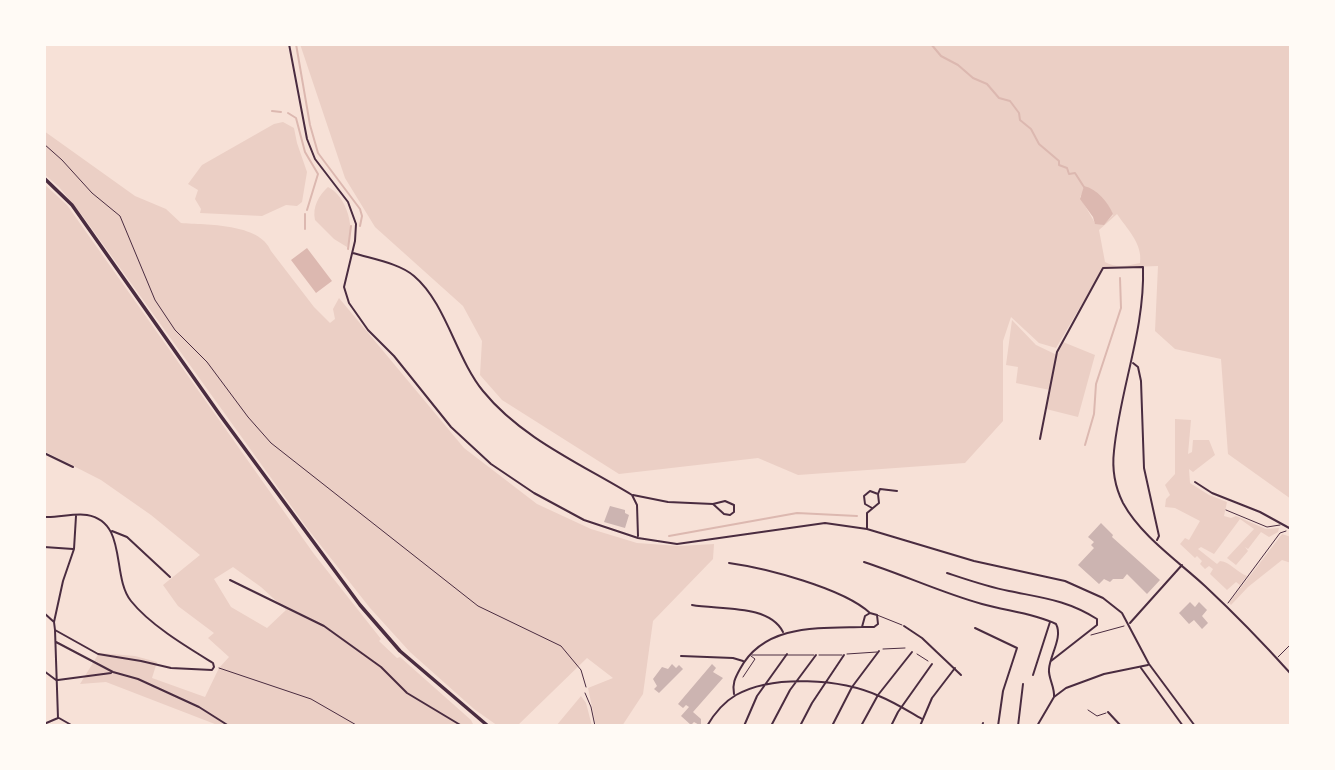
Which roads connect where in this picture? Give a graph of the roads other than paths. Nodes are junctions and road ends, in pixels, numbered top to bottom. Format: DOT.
graph roads {
  1 [pos="289,44"];
  2 [pos="44,178"];
  3 [pos="352,253"];
  4 [pos="1131,362"];
  5 [pos="1040,439"];
  6 [pos="44,453"];
  7 [pos="73,467"];
  8 [pos="1195,482"];
  9 [pos="897,491"];
  10 [pos="878,494"];
  11 [pos="632,495"];
  12 [pos="713,504"];
  13 [pos="872,508"];
  14 [pos="1226,510"];
  15 [pos="76,515"];
  16 [pos="44,517"];
  17 [pos="1281,523"];
  18 [pos="867,529"];
  19 [pos="111,531"];
  20 [pos="1291,531"];
  21 [pos="638,538"];
  22 [pos="1156,541"];
  23 [pos="44,547"];
  24 [pos="74,550"];
  25 [pos="864,562"];
  26 [pos="729,563"];
  27 [pos="1182,565"];
  28 [pos="947,573"];
  29 [pos="170,578"];
  30 [pos="230,580"];
  31 [pos="692,605"];
  32 [pos="44,613"];
  33 [pos="870,613"];
  34 [pos="877,615"];
  35 [pos="1050,621"];
  36 [pos="54,622"];
  37 [pos="1129,624"];
  38 [pos="862,626"];
  39 [pos="904,626"];
  40 [pos="975,628"];
  41 [pos="55,630"];
  42 [pos="784,633"];
  43 [pos="56,642"];
  44 [pos="1291,645"];
  45 [pos="879,651"];
  46 [pos="912,652"];
  47 [pos="787,654"];
  48 [pos="749,655"];
  49 [pos="816,655"];
  50 [pos="845,655"];
  51 [pos="681,656"];
  52 [pos="1277,658"];
  53 [pos="744,661"];
  54 [pos="1050,662"];
  55 [pos="932,664"];
  56 [pos="1149,664"];
  57 [pos="954,668"];
  58 [pos="1141,668"];
  59 [pos="44,671"];
  60 [pos="113,672"];
  61 [pos="1291,674"];
  62 [pos="961,675"];
  63 [pos="1032,675"];
  64 [pos="743,677"];
  65 [pos="57,680"];
  66 [pos="796,681"];
  67 [pos="824,682"];
  68 [pos="766,684"];
  69 [pos="1023,684"];
  70 [pos="852,687"];
  71 [pos="585,694"];
  72 [pos="734,695"];
  73 [pos="878,695"];
  74 [pos="1054,697"];
  75 [pos="901,707"];
  76 [pos="1088,710"];
  77 [pos="1108,712"];
  78 [pos="58,718"];
  79 [pos="922,719"];
  80 [pos="44,724"];
  81 [pos="73,726"];
  82 [pos="229,726"];
  83 [pos="462,726"];
  84 [pos="488,726"];
  85 [pos="595,726"];
  86 [pos="707,726"];
  87 [pos="744,726"];
  88 [pos="771,726"];
  89 [pos="800,726"];
  90 [pos="832,726"];
  91 [pos="861,726"];
  92 [pos="891,726"];
  93 [pos="920,726"];
  94 [pos="998,726"];
  95 [pos="1018,726"];
  96 [pos="1037,726"];
  97 [pos="1121,726"];
  98 [pos="1183,726"];
  99 [pos="1195,726"];
  1 -- 3 [label="street"];
  2 -- 84 [label="main road"];
  3 -- 11 [label="street"];
  3 -- 21 [label="street"];
  4 -- 5 [label="street"];
  4 -- 22 [label="street"];
  4 -- 22 [label="street"];
  6 -- 7 [label="street"];
  8 -- 17 [label="street"];
  9 -- 10 [label="street"];
  10 -- 13 [label="street"];
  10 -- 13 [label="street"];
  11 -- 12 [label="street"];
  11 -- 21 [label="street"];
  12 -- 12 [label="street"];
  13 -- 18 [label="street"];
  14 -- 17 [label="lane"];
  15 -- 16 [label="street"];
  15 -- 19 [label="street"];
  15 -- 24 [label="street"];
  17 -- 20 [label="street"];
  18 -- 21 [label="street"];
  18 -- 37 [label="street"];
  19 -- 29 [label="street"];
  19 -- 41 [label="street"];
  22 -- 27 [label="street"];
  23 -- 24 [label="street"];
  24 -- 36 [label="street"];
  25 -- 35 [label="street"];
  26 -- 33 [label="street"];
  27 -- 37 [label="street"];
  27 -- 52 [label="street"];
  28 -- 54 [label="street"];
  30 -- 83 [label="street"];
  31 -- 42 [label="street"];
  32 -- 36 [label="street"];
  33 -- 34 [label="street"];
  33 -- 38 [label="street"];
  34 -- 38 [label="street"];
  34 -- 39 [label="lane"];
  35 -- 54 [label="street"];
  35 -- 63 [label="street"];
  36 -- 41 [label="street"];
  37 -- 56 [label="street"];
  38 -- 42 [label="street"];
  39 -- 57 [label="street"];
  40 -- 94 [label="street"];
  41 -- 43 [label="street"];
  42 -- 48 [label="street"];
  43 -- 60 [label="street"];
  43 -- 65 [label="street"];
  44 -- 52 [label="lane"];
  45 -- 50 [label="lane"];
  45 -- 70 [label="street"];
  46 -- 73 [label="street"];
  47 -- 48 [label="lane"];
  47 -- 49 [label="lane"];
  47 -- 68 [label="street"];
  48 -- 53 [label="street"];
  48 -- 64 [label="lane"];
  49 -- 50 [label="lane"];
  49 -- 66 [label="street"];
  50 -- 67 [label="street"];
  51 -- 53 [label="street"];
  52 -- 61 [label="street"];
  53 -- 72 [label="street"];
  54 -- 74 [label="street"];
  55 -- 75 [label="street"];
  56 -- 58 [label="street"];
  56 -- 99 [label="street"];
  57 -- 62 [label="street"];
  57 -- 79 [label="street"];
  58 -- 74 [label="street"];
  58 -- 98 [label="street"];
  59 -- 65 [label="street"];
  60 -- 65 [label="street"];
  60 -- 82 [label="street"];
  65 -- 78 [label="street"];
  66 -- 67 [label="street"];
  66 -- 68 [label="street"];
  66 -- 88 [label="street"];
  67 -- 70 [label="street"];
  67 -- 89 [label="street"];
  68 -- 72 [label="street"];
  68 -- 87 [label="street"];
  69 -- 95 [label="street"];
  70 -- 73 [label="street"];
  70 -- 90 [label="street"];
  71 -- 85 [label="lane"];
  72 -- 86 [label="street"];
  73 -- 75 [label="street"];
  73 -- 91 [label="street"];
  74 -- 96 [label="street"];
  75 -- 79 [label="street"];
  75 -- 92 [label="street"];
  76 -- 77 [label="lane"];
  77 -- 97 [label="street"];
  78 -- 80 [label="street"];
  78 -- 81 [label="street"];
  79 -- 93 [label="street"];
}
